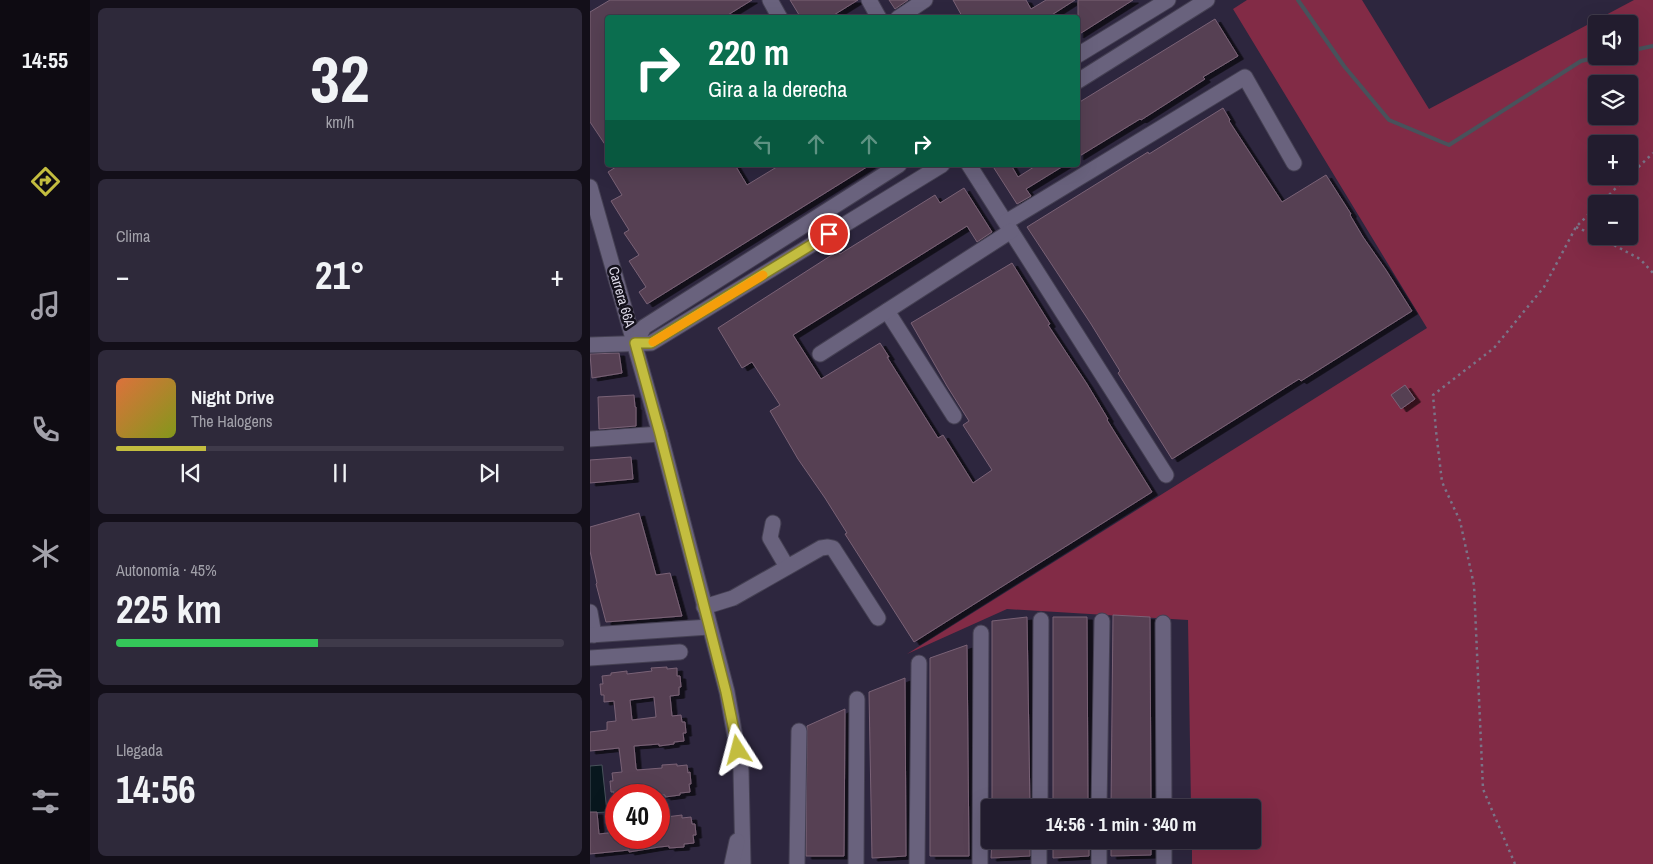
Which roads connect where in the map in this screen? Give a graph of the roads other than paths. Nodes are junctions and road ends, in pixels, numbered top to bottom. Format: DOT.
graph roads {
  1 [pos="770,0"];
  2 [pos="869,0"];
  3 [pos="924,0"];
  4 [pos="1168,0"];
  5 [pos="1207,0"];
  6 [pos="778,15"];
  7 [pos="877,15"];
  8 [pos="902,15"];
  9 [pos="1080,54"];
  10 [pos="1080,80"];
  11 [pos="1294,162"];
  12 [pos="896,167"];
  13 [pos="939,167"];
  14 [pos="970,167"];
  15 [pos="590,187"];
  16 [pos="1009,227"];
  17 [pos="887,311"];
  18 [pos="635,343"];
  19 [pos="590,345"];
  20 [pos="820,354"];
  21 [pos="954,416"];
  22 [pos="660,434"];
  23 [pos="590,439"];
  24 [pos="1166,475"];
  25 [pos="773,522"];
  26 [pos="787,567"];
  27 [pos="704,607"];
  28 [pos="590,612"];
  29 [pos="878,618"];
  30 [pos="1041,620"];
  31 [pos="1102,621"];
  32 [pos="1163,623"];
  33 [pos="708,627"];
  34 [pos="981,633"];
  35 [pos="592,635"];
  36 [pos="680,652"];
  37 [pos="590,658"];
  38 [pos="919,663"];
  39 [pos="857,699"];
  40 [pos="799,731"];
  41 [pos="1040,799"];
  42 [pos="1099,799"];
  43 [pos="1164,799"];
  44 [pos="742,818"];
  45 [pos="1039,849"];
  46 [pos="1099,849"];
  47 [pos="1164,849"];
  48 [pos="732,864"];
  49 [pos="743,864"];
  50 [pos="797,864"];
  51 [pos="856,864"];
  52 [pos="917,864"];
  53 [pos="980,864"];
  54 [pos="1039,864"];
  55 [pos="1099,864"];
  56 [pos="1164,864"];
  1 -- 6 [label="street"];
  2 -- 7 [label="street"];
  3 -- 8 [label="street"];
  4 -- 9 [label="street"];
  5 -- 10 [label="street"];
  11 -- 16 [label="street"];
  12 -- 18 [label="street"];
  13 -- 18 [label="street"];
  14 -- 16 [label="street"];
  15 -- 18 [label="street, Carrera 66A"];
  16 -- 17 [label="street"];
  16 -- 24 [label="street"];
  17 -- 20 [label="street"];
  17 -- 21 [label="street"];
  18 -- 19 [label="street"];
  18 -- 22 [label="street, Carrera 66A"];
  22 -- 23 [label="street"];
  22 -- 27 [label="street, Carrera 66A"];
  25 -- 26 [label="street"];
  26 -- 27 [label="street"];
  26 -- 29 [label="street"];
  27 -- 33 [label="street, Carrera 66A"];
  28 -- 35 [label="street"];
  30 -- 41 [label="street"];
  31 -- 42 [label="street"];
  32 -- 43 [label="street"];
  33 -- 35 [label="street"];
  33 -- 44 [label="street, Carrera 66A"];
  34 -- 53 [label="street"];
  36 -- 37 [label="street"];
  38 -- 52 [label="street"];
  39 -- 51 [label="street"];
  40 -- 50 [label="street"];
  44 -- 48 [label="street, Carrera 66A"];
  44 -- 49 [label="street, Carrera 66A"];
  45 -- 54 [label="street"];
  46 -- 55 [label="street"];
  47 -- 56 [label="street"];
}
